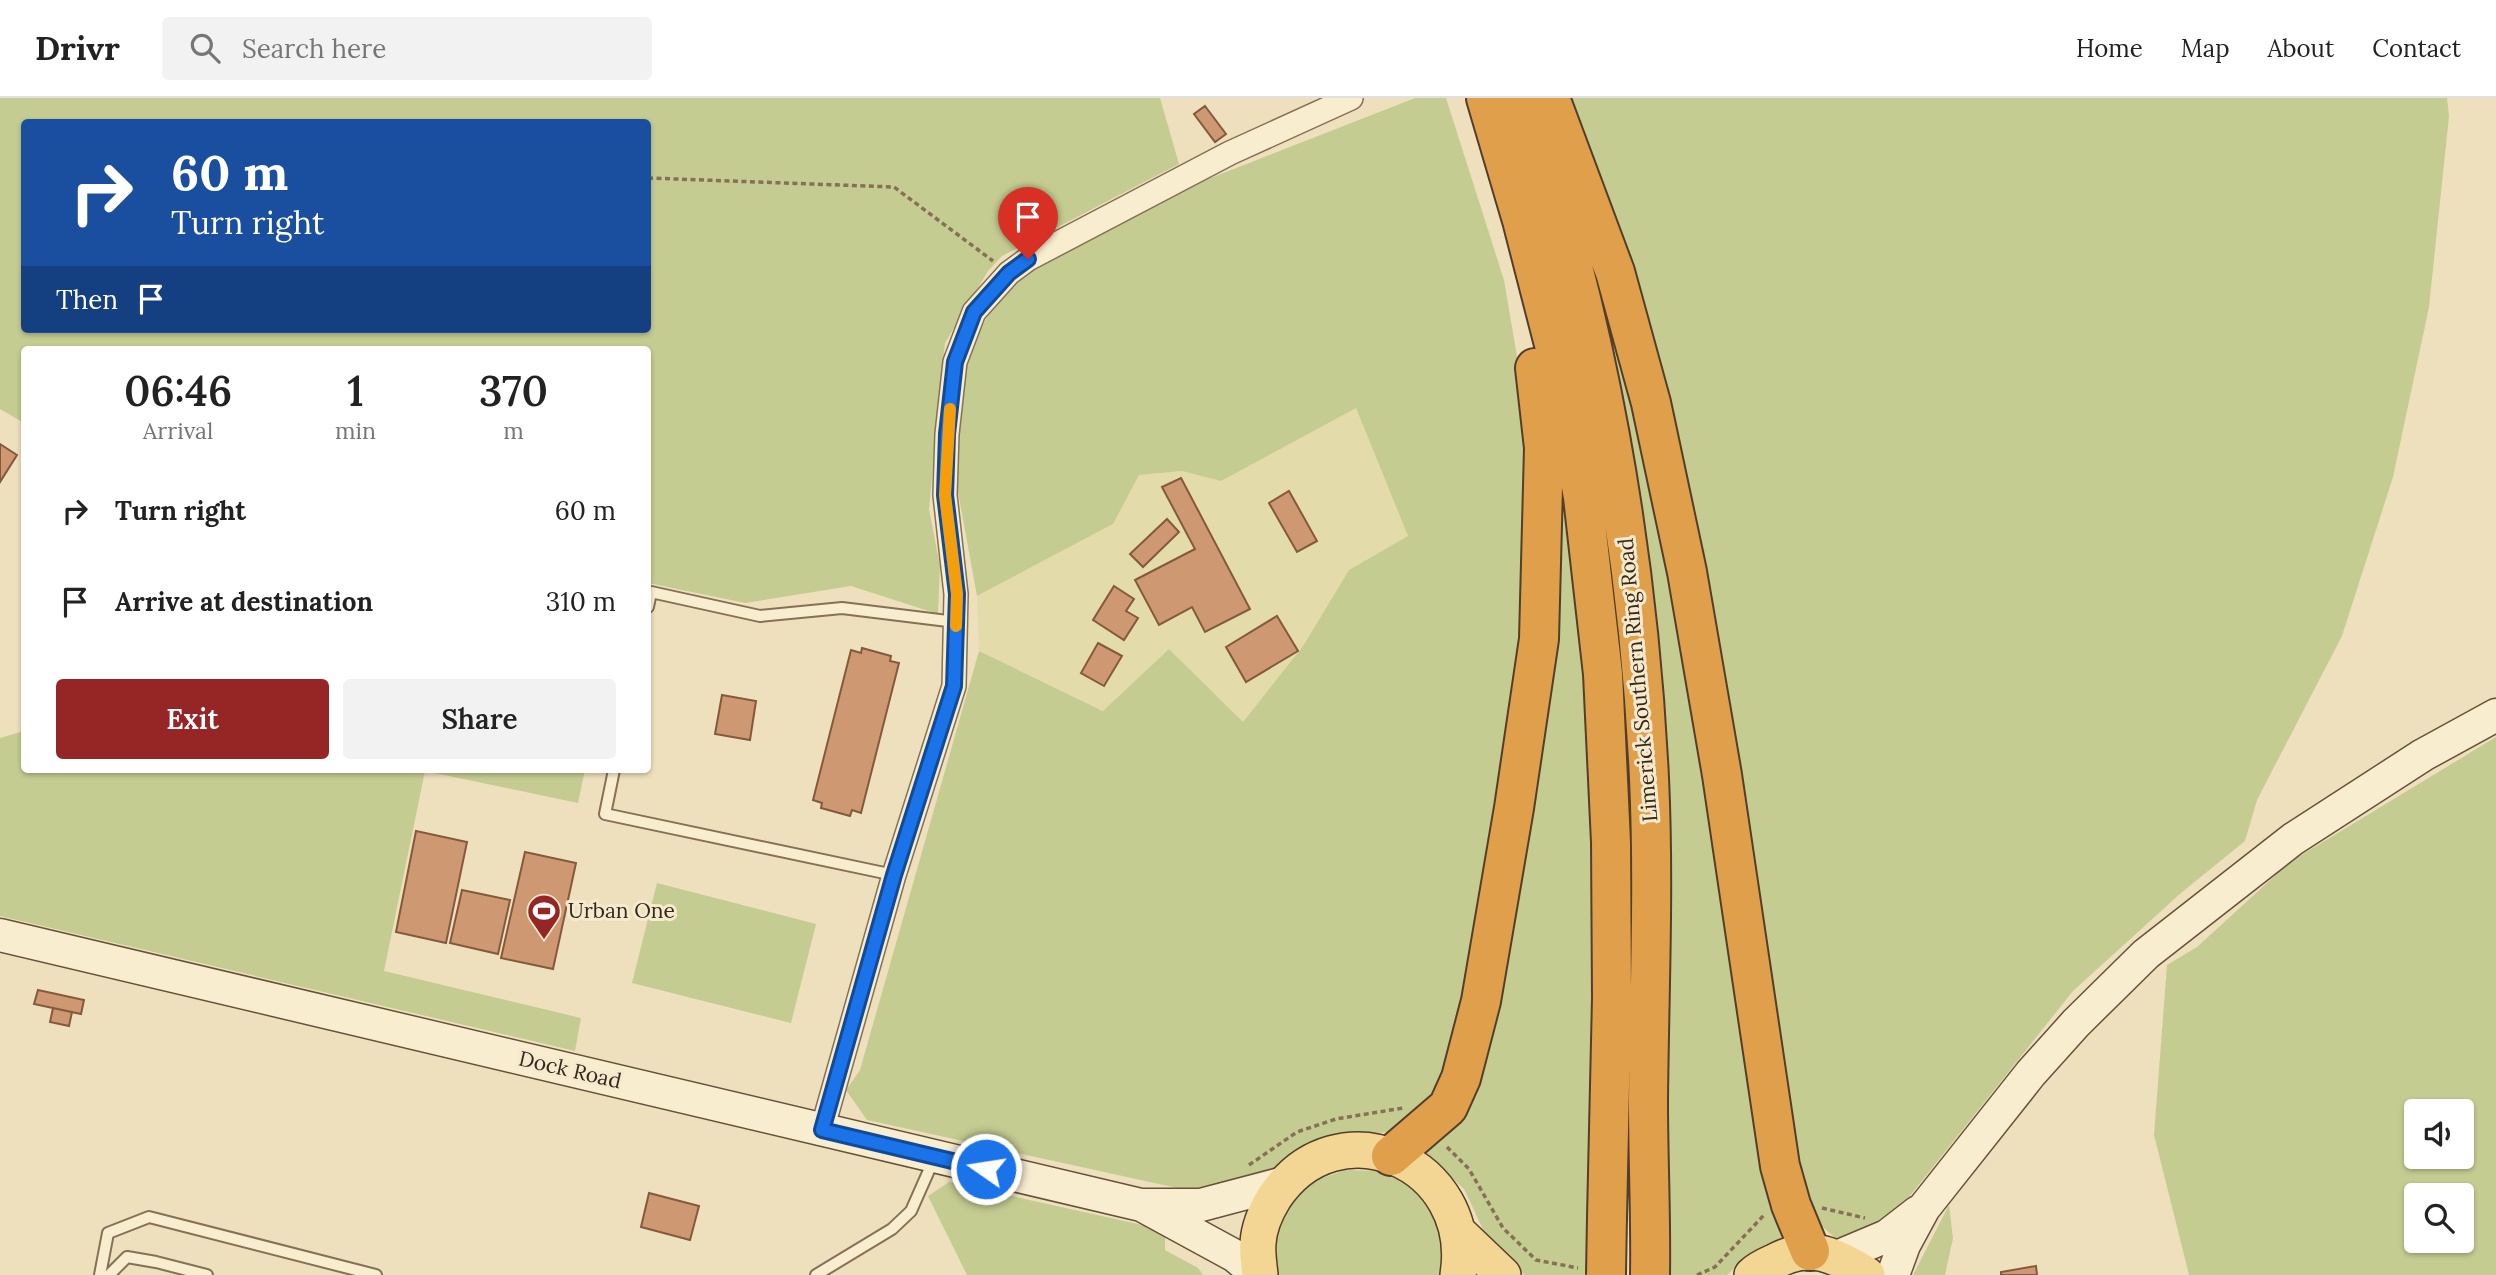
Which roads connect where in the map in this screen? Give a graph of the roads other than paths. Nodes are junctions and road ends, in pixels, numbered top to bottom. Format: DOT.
graph roads {
  1 [pos="1351,98"];
  2 [pos="1458,98"];
  3 [pos="1476,98"];
  4 [pos="1486,98"];
  5 [pos="1524,98"];
  6 [pos="1550,98"];
  7 [pos="1514,253"];
  8 [pos="651,592"];
  9 [pos="956,622"];
  10 [pos="2496,715"];
  11 [pos="613,773"];
  12 [pos="894,875"];
  13 [pos="1,939"];
  14 [pos="822,1130"];
  15 [pos="1391,1156"];
  16 [pos="935,1157"];
  17 [pos="1284,1183"];
  18 [pos="1141,1205"];
  19 [pos="1924,1208"];
  20 [pos="1459,1233"];
  21 [pos="1824,1254"];
  22 [pos="100,1275"];
  23 [pos="109,1275"];
  24 [pos="206,1275"];
  25 [pos="376,1275"];
  26 [pos="816,1275"];
  27 [pos="1259,1275"];
  28 [pos="1458,1275"];
  29 [pos="1503,1275"];
  30 [pos="1606,1275"];
  31 [pos="1650,1275"];
  32 [pos="1752,1275"];
  33 [pos="1867,1275"];
  34 [pos="1893,1275"];
  1 -- 9 [label="street"];
  2 -- 7 [label="highway"];
  3 -- 7 [label="highway"];
  4 -- 30 [label="highway, Limerick Southern Ring Road, bridge"];
  5 -- 31 [label="highway, Limerick Southern Ring Road"];
  6 -- 21 [label="highway"];
  7 -- 15 [label="highway"];
  8 -- 9 [label="lane"];
  9 -- 12 [label="street"];
  10 -- 19 [label="main road"];
  11 -- 12 [label="lane"];
  12 -- 14 [label="street"];
  13 -- 14 [label="main road, Dock Road"];
  14 -- 16 [label="main road, Dock Road"];
  15 -- 17 [label="main road"];
  15 -- 20 [label="main road"];
  16 -- 18 [label="main road, Dock Road"];
  16 -- 26 [label="lane"];
  17 -- 18 [label="main road, Dock Road"];
  17 -- 27 [label="main road"];
  18 -- 27 [label="main road, Dock Road"];
  19 -- 21 [label="main road"];
  19 -- 34 [label="main road"];
  20 -- 28 [label="main road"];
  20 -- 29 [label="main road"];
  21 -- 32 [label="main road"];
  21 -- 33 [label="main road"];
  22 -- 25 [label="lane"];
  23 -- 24 [label="lane"];
}
